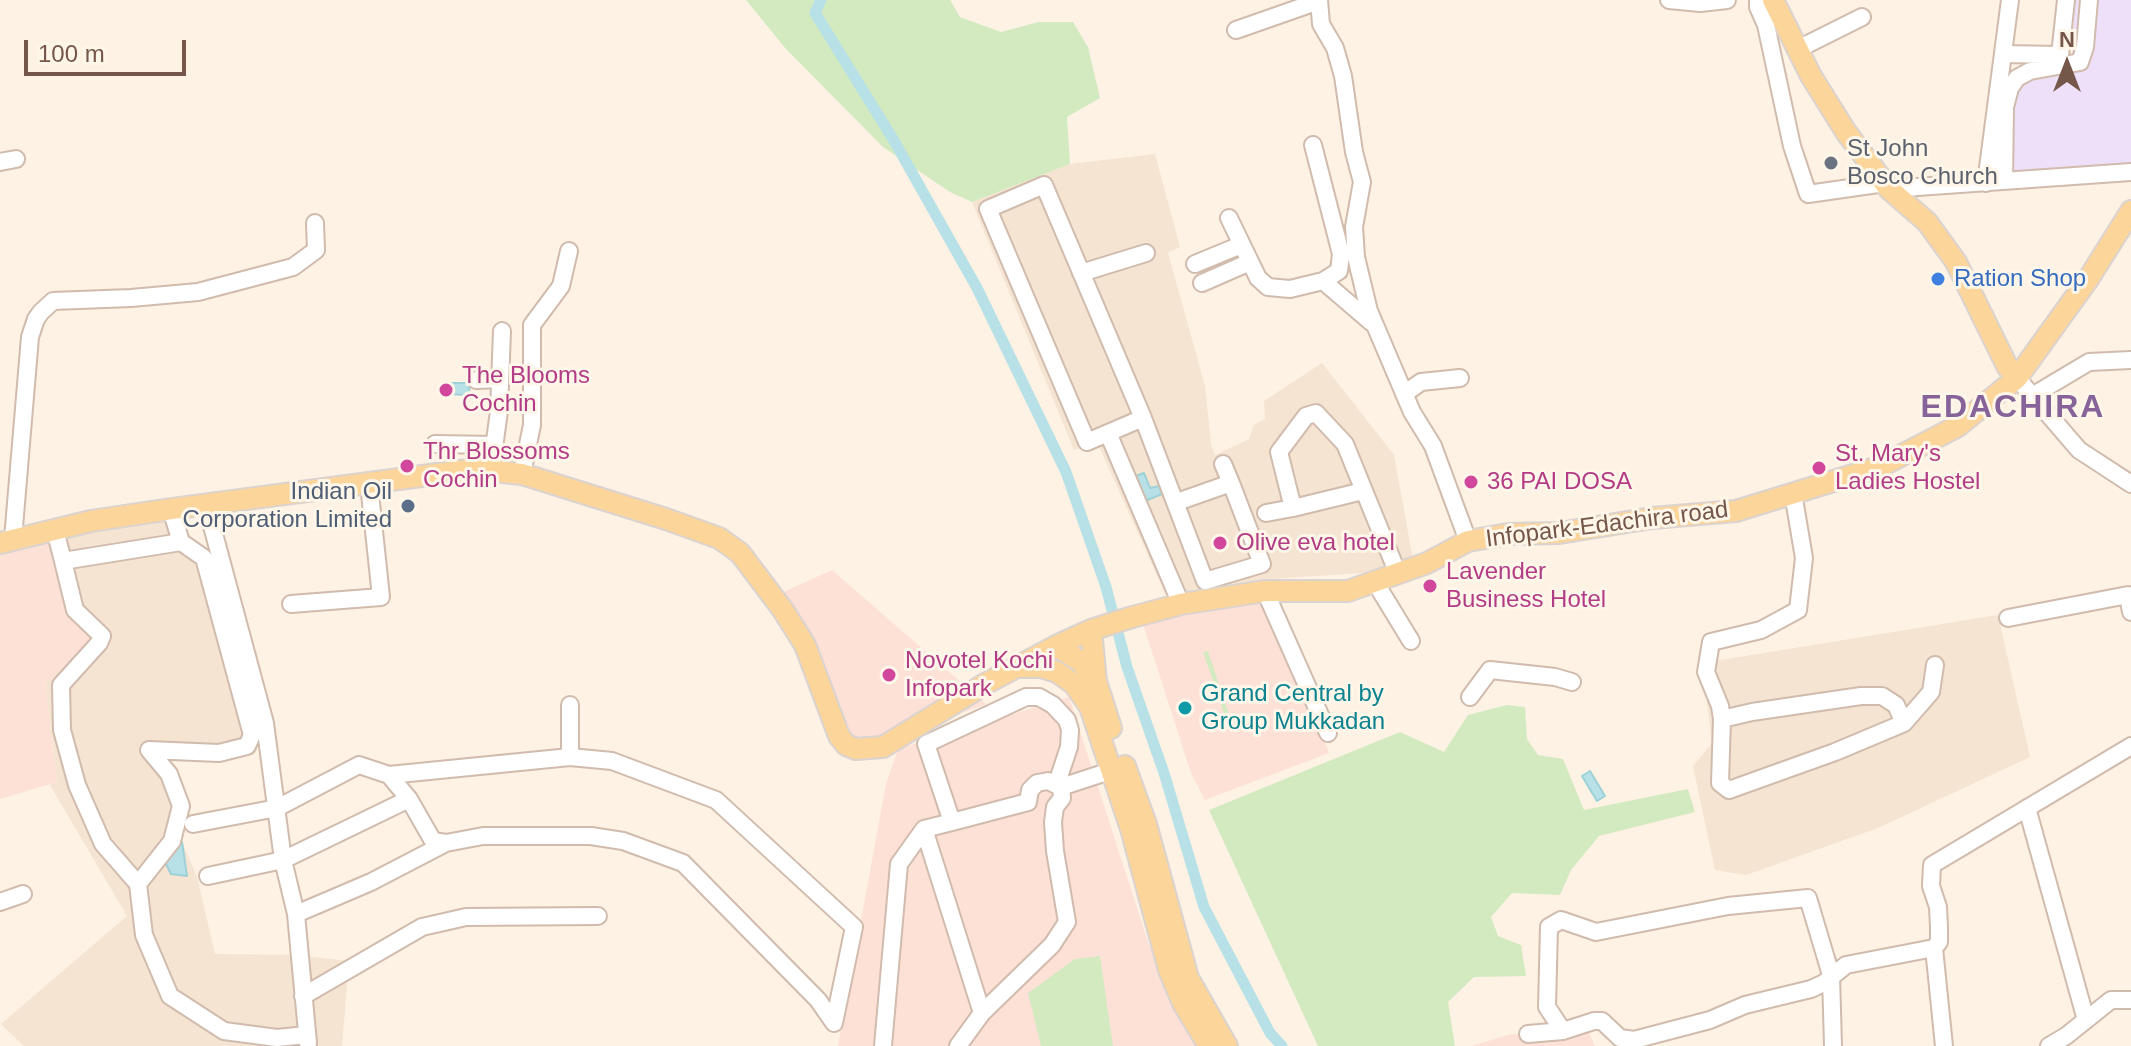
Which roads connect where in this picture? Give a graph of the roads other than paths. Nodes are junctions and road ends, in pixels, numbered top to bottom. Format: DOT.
graph roads {
  1 [pos="1319,0"];
  2 [pos="1669,0"];
  3 [pos="1727,0"];
  4 [pos="1758,0"];
  5 [pos="1773,0"];
  6 [pos="2010,0"];
  7 [pos="2066,0"];
  8 [pos="2089,0"];
  9 [pos="1862,17"];
  10 [pos="1236,30"];
  11 [pos="1798,49"];
  12 [pos="2003,54"];
  13 [pos="1313,145"];
  14 [pos="2131,172"];
  15 [pos="2004,181"];
  16 [pos="1986,183"];
  17 [pos="1887,186"];
  18 [pos="2131,211"];
  19 [pos="1229,218"];
  20 [pos="315,223"];
  21 [pos="1241,245"];
  22 [pos="569,251"];
  23 [pos="1146,253"];
  24 [pos="1250,262"];
  25 [pos="1195,264"];
  26 [pos="1081,273"];
  27 [pos="1323,281"];
  28 [pos="1202,283"];
  29 [pos="1374,325"];
  30 [pos="502,331"];
  31 [pos="2131,360"];
  32 [pos="1460,378"];
  33 [pos="2017,378"];
  34 [pos="500,379"];
  35 [pos="476,380"];
  36 [pos="1404,394"];
  37 [pos="2032,396"];
  38 [pos="1143,418"];
  39 [pos="1108,433"];
  40 [pos="435,444"];
  41 [pos="495,445"];
  42 [pos="1223,464"];
  43 [pos="491,470"];
  44 [pos="522,474"];
  45 [pos="1231,483"];
  46 [pos="369,484"];
  47 [pos="2131,484"];
  48 [pos="1363,491"];
  49 [pos="1793,493"];
  50 [pos="1177,502"];
  51 [pos="206,504"];
  52 [pos="1293,508"];
  53 [pos="171,509"];
  54 [pos="1266,513"];
  55 [pos="55,530"];
  56 [pos="6,541"];
  57 [pos="1468,541"];
  58 [pos="181,542"];
  59 [pos="63,561"];
  60 [pos="1398,574"];
  61 [pos="1375,582"];
  62 [pos="1265,591"];
  63 [pos="291,604"];
  64 [pos="1181,604"];
  65 [pos="2131,612"];
  66 [pos="2008,618"];
  67 [pos="1094,629"];
  68 [pos="1411,641"];
  69 [pos="1056,646"];
  70 [pos="1935,665"];
  71 [pos="1020,667"];
  72 [pos="1096,681"];
  73 [pos="1572,682"];
  74 [pos="1470,697"];
  75 [pos="570,705"];
  76 [pos="1722,719"];
  77 [pos="1904,723"];
  78 [pos="1328,733"];
  79 [pos="2131,746"];
  80 [pos="570,757"];
  81 [pos="1113,770"];
  82 [pos="389,775"];
  83 [pos="1059,785"];
  84 [pos="409,799"];
  85 [pos="1028,802"];
  86 [pos="1055,807"];
  87 [pos="277,808"];
  88 [pos="2027,808"];
  89 [pos="952,822"];
  90 [pos="193,824"];
  91 [pos="924,829"];
  92 [pos="446,843"];
  93 [pos="283,860"];
  94 [pos="208,876"];
  95 [pos="1152,880"];
  96 [pos="138,884"];
  97 [pos="23,894"];
  98 [pos="0,902"];
  99 [pos="296,914"];
  100 [pos="598,916"];
  101 [pos="1934,948"];
  102 [pos="1831,975"];
  103 [pos="303,996"];
  104 [pos="2131,1000"];
  105 [pos="982,1013"];
  106 [pos="2086,1020"];
  107 [pos="1563,1031"];
  108 [pos="1528,1034"];
  109 [pos="307,1040"];
  110 [pos="883,1046"];
  111 [pos="958,1046"];
  112 [pos="1209,1046"];
  113 [pos="1227,1046"];
  114 [pos="1833,1046"];
  115 [pos="1944,1046"];
  116 [pos="2049,1046"];
  1 -- 10 [label="street"];
  1 -- 29 [label="street"];
  2 -- 3 [label="street"];
  4 -- 17 [label="street"];
  5 -- 11 [label="main road"];
  6 -- 12 [label="street"];
  7 -- 12 [label="street"];
  8 -- 15 [label="street"];
  9 -- 11 [label="street"];
  11 -- 17 [label="main road"];
  12 -- 16 [label="street"];
  13 -- 27 [label="street"];
  14 -- 15 [label="street"];
  15 -- 16 [label="street"];
  16 -- 17 [label="street"];
  17 -- 33 [label="main road"];
  18 -- 33 [label="main road, Infopark-Edachira road"];
  19 -- 21 [label="street"];
  20 -- 56 [label="street"];
  21 -- 24 [label="street"];
  21 -- 25 [label="street"];
  22 -- 44 [label="street"];
  23 -- 26 [label="street"];
  24 -- 27 [label="street"];
  24 -- 28 [label="street"];
  26 -- 38 [label="street"];
  26 -- 39 [label="street"];
  27 -- 29 [label="street"];
  29 -- 36 [label="street"];
  30 -- 34 [label="street"];
  31 -- 37 [label="street"];
  32 -- 36 [label="street"];
  33 -- 37 [label="street"];
  33 -- 49 [label="main road, Infopark-Edachira road"];
  34 -- 35 [label="street"];
  34 -- 41 [label="street"];
  36 -- 57 [label="street"];
  37 -- 47 [label="street"];
  38 -- 39 [label="street"];
  38 -- 50 [label="street"];
  39 -- 64 [label="street"];
  40 -- 41 [label="street"];
  41 -- 43 [label="street"];
  42 -- 45 [label="street"];
  43 -- 44 [label="main road, Infopark-Edachira road"];
  43 -- 46 [label="main road, Infopark-Edachira road"];
  44 -- 71 [label="main road, Infopark-Edachira road"];
  45 -- 50 [label="street"];
  45 -- 50 [label="street"];
  46 -- 51 [label="main road, Infopark-Edachira road"];
  46 -- 63 [label="street"];
  48 -- 52 [label="street"];
  48 -- 52 [label="street"];
  48 -- 60 [label="street"];
  49 -- 57 [label="main road, Infopark-Edachira road"];
  49 -- 76 [label="street"];
  51 -- 53 [label="main road, Infopark-Edachira road"];
  51 -- 87 [label="street"];
  52 -- 54 [label="street"];
  53 -- 55 [label="main road, Infopark-Edachira road"];
  53 -- 58 [label="street"];
  55 -- 56 [label="main road, Infopark-Edachira road"];
  55 -- 59 [label="street"];
  57 -- 60 [label="main road, Infopark-Edachira road"];
  58 -- 59 [label="street"];
  58 -- 96 [label="street"];
  59 -- 96 [label="street"];
  60 -- 61 [label="main road, Infopark-Edachira road"];
  61 -- 62 [label="main road, Infopark-Edachira road"];
  61 -- 68 [label="street"];
  62 -- 64 [label="main road, Infopark-Edachira road"];
  62 -- 78 [label="street"];
  64 -- 67 [label="main road, Infopark-Edachira road"];
  65 -- 66 [label="street"];
  67 -- 69 [label="main road, Infopark-Edachira road"];
  67 -- 72 [label="main road"];
  69 -- 71 [label="main road, Infopark-Edachira road"];
  69 -- 72 [label="main road"];
  70 -- 77 [label="street"];
  71 -- 81 [label="main road"];
  72 -- 95 [label="main road"];
  73 -- 74 [label="street"];
  75 -- 80 [label="street"];
  76 -- 77 [label="street"];
  76 -- 77 [label="street"];
  79 -- 88 [label="street"];
  80 -- 82 [label="street"];
  80 -- 92 [label="street"];
  81 -- 83 [label="street"];
  81 -- 95 [label="main road"];
  82 -- 84 [label="street"];
  82 -- 87 [label="street"];
  83 -- 85 [label="street"];
  83 -- 86 [label="street"];
  83 -- 89 [label="street"];
  84 -- 92 [label="street"];
  84 -- 93 [label="street"];
  85 -- 86 [label="street"];
  85 -- 89 [label="street"];
  86 -- 105 [label="street"];
  87 -- 90 [label="street"];
  87 -- 93 [label="street"];
  88 -- 101 [label="street"];
  88 -- 106 [label="street"];
  89 -- 91 [label="street"];
  91 -- 105 [label="street"];
  91 -- 110 [label="street"];
  92 -- 99 [label="street"];
  93 -- 94 [label="street"];
  93 -- 99 [label="street"];
  95 -- 112 [label="main road"];
  95 -- 113 [label="main road"];
  96 -- 109 [label="street"];
  97 -- 98 [label="street"];
  99 -- 103 [label="street"];
  100 -- 103 [label="street"];
  101 -- 102 [label="street"];
  101 -- 115 [label="street"];
  102 -- 107 [label="street"];
  102 -- 107 [label="street"];
  102 -- 114 [label="street"];
  103 -- 109 [label="street"];
  104 -- 106 [label="street"];
  105 -- 111 [label="street"];
  106 -- 116 [label="street"];
  107 -- 108 [label="street"];
}
